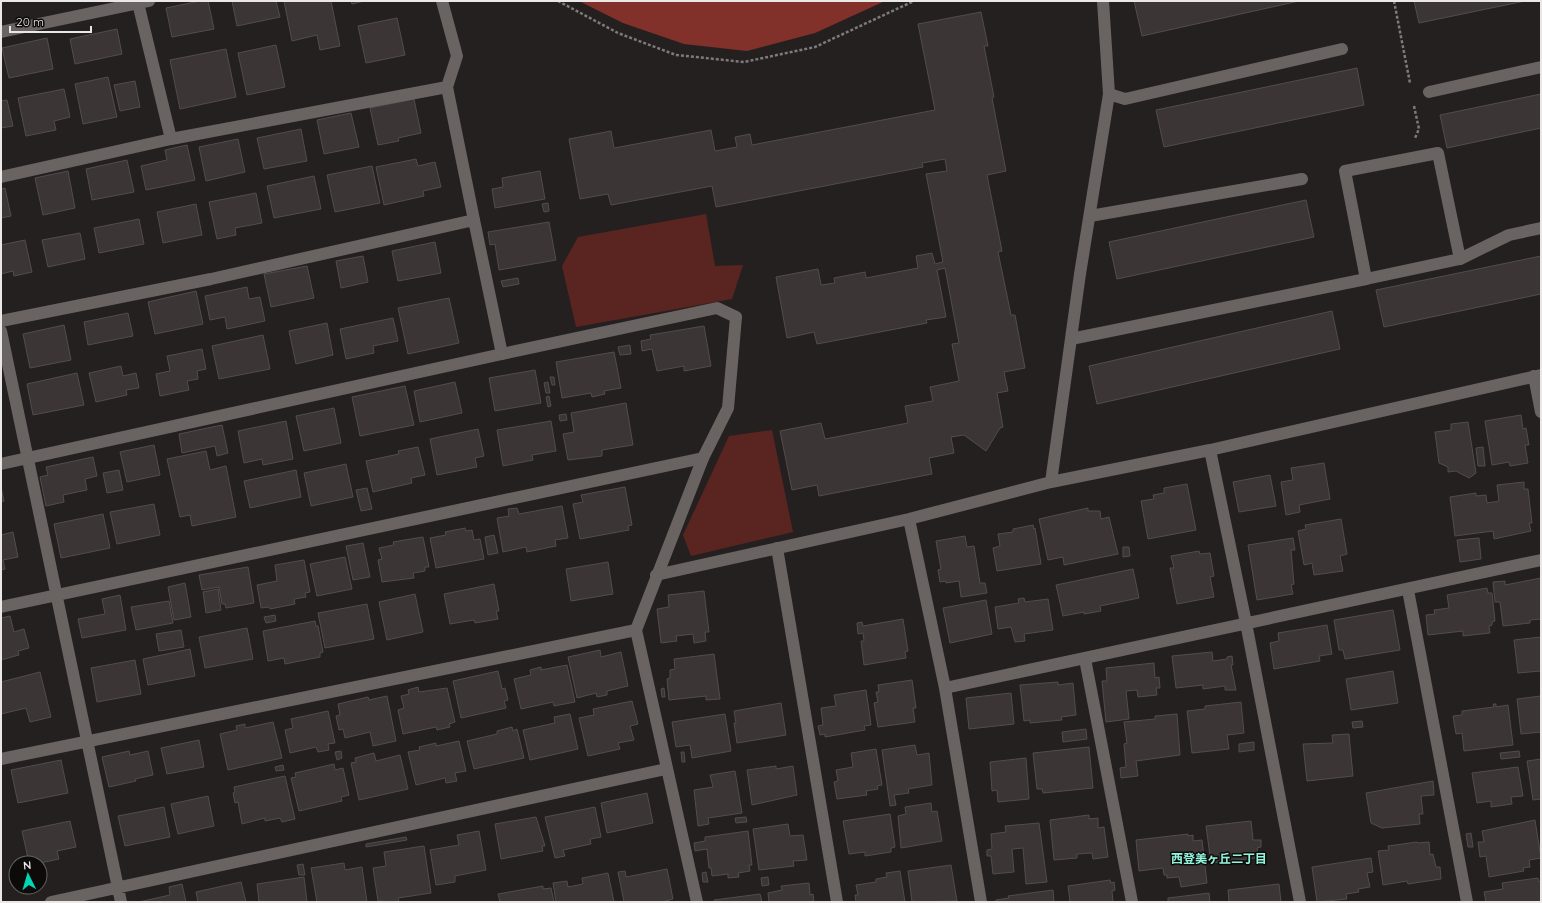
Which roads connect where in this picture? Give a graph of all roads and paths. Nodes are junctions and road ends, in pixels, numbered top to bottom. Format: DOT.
graph roads {
  1 [pos="442,1"];
  2 [pos="558,1"];
  3 [pos="914,1"];
  4 [pos="1103,1"];
  5 [pos="1394,1"];
  6 [pos="144,2"];
  7 [pos="1,32"];
  8 [pos="1342,49"];
  9 [pos="1541,67"];
  10 [pos="1410,84"];
  11 [pos="447,87"];
  12 [pos="1429,92"];
  13 [pos="1110,94"];
  14 [pos="1413,99"];
  15 [pos="171,139"];
  16 [pos="1407,159"];
  17 [pos="1,177"];
  18 [pos="1302,179"];
  19 [pos="1090,216"];
  20 [pos="474,220"];
  21 [pos="1541,228"];
  22 [pos="1460,259"];
  23 [pos="1366,279"];
  24 [pos="1,321"];
  25 [pos="1,331"];
  26 [pos="1071,339"];
  27 [pos="502,354"];
  28 [pos="1538,376"];
  29 [pos="1541,412"];
  30 [pos="1210,450"];
  31 [pos="703,458"];
  32 [pos="28,459"];
  33 [pos="1,464"];
  34 [pos="1051,482"];
  35 [pos="909,519"];
  36 [pos="777,548"];
  37 [pos="1541,560"];
  38 [pos="656,576"];
  39 [pos="1408,590"];
  40 [pos="57,596"];
  41 [pos="1,607"];
  42 [pos="1246,623"];
  43 [pos="636,630"];
  44 [pos="1086,659"];
  45 [pos="945,688"];
  46 [pos="88,741"];
  47 [pos="1,759"];
  48 [pos="666,768"];
  49 [pos="119,888"];
  50 [pos="51,902"];
  51 [pos="122,902"];
  52 [pos="697,902"];
  53 [pos="837,902"];
  54 [pos="981,902"];
  55 [pos="1132,902"];
  56 [pos="1300,902"];
  57 [pos="1467,902"];
  1 -- 11 [label="street"];
  2 -- 3 [label="path"];
  4 -- 13 [label="street"];
  5 -- 10 [label="path"];
  6 -- 7 [label="street"];
  6 -- 15 [label="street"];
  8 -- 13 [label="street"];
  9 -- 12 [label="street"];
  11 -- 15 [label="street"];
  11 -- 20 [label="street"];
  13 -- 19 [label="street"];
  14 -- 16 [label="path"];
  15 -- 17 [label="street"];
  16 -- 22 [label="street"];
  16 -- 23 [label="street"];
  18 -- 19 [label="street"];
  19 -- 26 [label="street"];
  20 -- 24 [label="street"];
  20 -- 27 [label="street"];
  21 -- 22 [label="street"];
  22 -- 23 [label="street"];
  23 -- 26 [label="street"];
  25 -- 32 [label="street"];
  26 -- 34 [label="street"];
  27 -- 31 [label="street"];
  27 -- 32 [label="street"];
  28 -- 29 [label="street"];
  28 -- 30 [label="street"];
  30 -- 34 [label="street"];
  30 -- 42 [label="street"];
  31 -- 38 [label="street"];
  31 -- 40 [label="street"];
  32 -- 33 [label="street"];
  32 -- 40 [label="street"];
  34 -- 35 [label="street"];
  35 -- 36 [label="street"];
  35 -- 45 [label="street"];
  36 -- 38 [label="street"];
  36 -- 53 [label="street"];
  37 -- 39 [label="street"];
  38 -- 43 [label="street"];
  39 -- 42 [label="street"];
  39 -- 57 [label="street"];
  40 -- 41 [label="street"];
  40 -- 46 [label="street"];
  42 -- 44 [label="street"];
  42 -- 56 [label="street"];
  43 -- 46 [label="street"];
  43 -- 48 [label="street"];
  44 -- 45 [label="street"];
  44 -- 55 [label="street"];
  45 -- 54 [label="street"];
  46 -- 47 [label="street"];
  46 -- 49 [label="street"];
  48 -- 49 [label="street"];
  48 -- 52 [label="street"];
  49 -- 50 [label="street"];
  49 -- 51 [label="street"];
}
